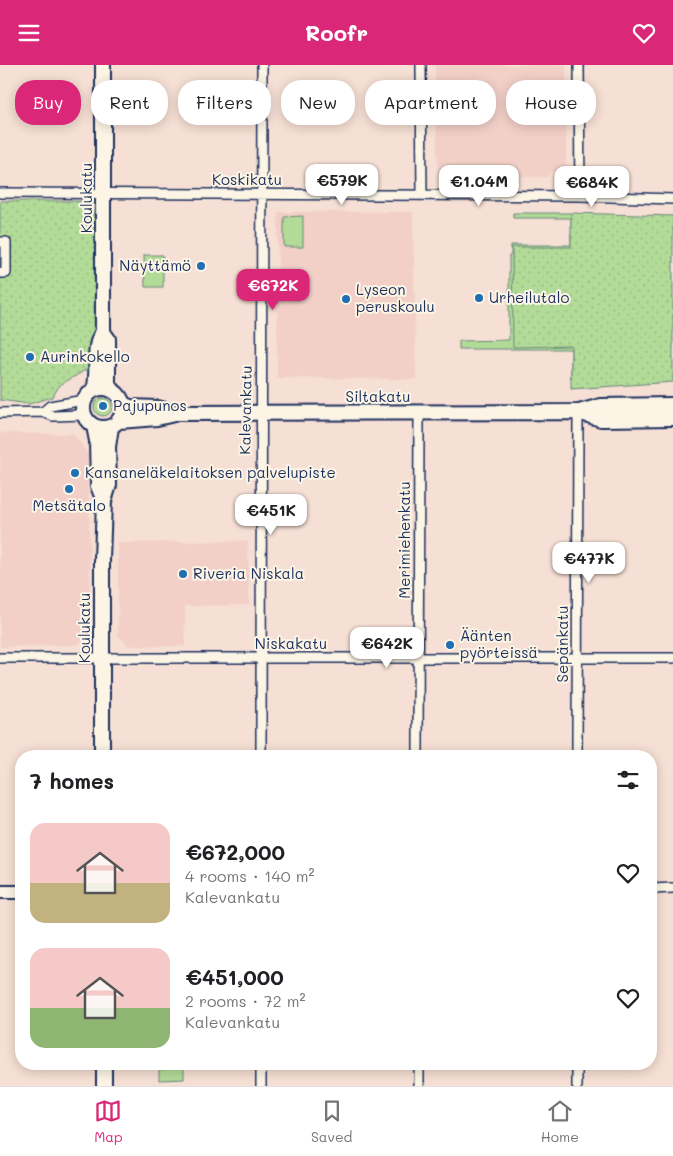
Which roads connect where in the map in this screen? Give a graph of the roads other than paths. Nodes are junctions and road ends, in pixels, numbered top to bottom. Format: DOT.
graph roads {
  1 [pos="103,65"];
  2 [pos="262,65"];
  3 [pos="421,65"];
  4 [pos="579,65"];
  5 [pos="0,193"];
  6 [pos="103,193"];
  7 [pos="261,194"];
  8 [pos="422,195"];
  9 [pos="580,196"];
  10 [pos="673,199"];
  11 [pos="0,242"];
  12 [pos="0,273"];
  13 [pos="103,332"];
  14 [pos="111,390"];
  15 [pos="89,395"];
  16 [pos="123,404"];
  17 [pos="673,405"];
  18 [pos="43,412"];
  19 [pos="578,412"];
  20 [pos="0,413"];
  21 [pos="177,413"];
  22 [pos="260,413"];
  23 [pos="420,413"];
  24 [pos="84,415"];
  25 [pos="673,418"];
  26 [pos="115,424"];
  27 [pos="94,426"];
  28 [pos="104,501"];
  29 [pos="418,657"];
  30 [pos="577,657"];
  31 [pos="0,658"];
  32 [pos="101,658"];
  33 [pos="260,658"];
  34 [pos="673,658"];
  35 [pos="102,750"];
  36 [pos="260,750"];
  37 [pos="418,750"];
  38 [pos="577,750"];
  39 [pos="657,889"];
  40 [pos="673,889"];
  41 [pos="0,892"];
  42 [pos="15,892"];
  43 [pos="104,1070"];
  44 [pos="261,1070"];
  45 [pos="419,1070"];
  46 [pos="577,1070"];
  47 [pos="104,1086"];
  48 [pos="261,1086"];
  49 [pos="419,1086"];
  50 [pos="577,1086"];
  1 -- 6 [label="main road, Koulukatu"];
  2 -- 7 [label="street, Kalevankatu"];
  3 -- 8 [label="street"];
  4 -- 9 [label="street"];
  5 -- 6 [label="street, Koskikatu"];
  6 -- 7 [label="street, Koskikatu"];
  6 -- 13 [label="main road, Koulukatu"];
  7 -- 8 [label="street, Koskikatu"];
  7 -- 22 [label="street, Kalevankatu"];
  8 -- 9 [label="street, Koskikatu"];
  9 -- 10 [label="street, Koskikatu"];
  11 -- 12 [label="street"];
  13 -- 14 [label="main road, Koulukatu"];
  13 -- 15 [label="main road, Koulukatu"];
  14 -- 15 [label="main road"];
  14 -- 16 [label="main road"];
  15 -- 18 [label="street"];
  15 -- 24 [label="main road"];
  16 -- 21 [label="main road, Siltakatu"];
  16 -- 26 [label="main road"];
  17 -- 19 [label="main road, Siltakatu"];
  18 -- 20 [label="street"];
  18 -- 24 [label="street"];
  19 -- 23 [label="main road, Siltakatu"];
  19 -- 25 [label="main road, Siltakatu"];
  19 -- 30 [label="street, Sepänkatu"];
  21 -- 22 [label="main road, Siltakatu"];
  21 -- 26 [label="main road, Siltakatu"];
  22 -- 23 [label="main road, Siltakatu"];
  22 -- 33 [label="street, Kalevankatu"];
  23 -- 29 [label="street, Merimiehenkatu"];
  24 -- 27 [label="main road"];
  26 -- 27 [label="main road"];
  26 -- 28 [label="main road, Koulukatu"];
  27 -- 28 [label="main road, Koulukatu"];
  28 -- 32 [label="main road, Koulukatu"];
  29 -- 30 [label="street, Niskakatu"];
  29 -- 33 [label="street, Niskakatu"];
  29 -- 37 [label="street, Merimiehenkatu"];
  30 -- 34 [label="street, Niskakatu"];
  30 -- 38 [label="street, Sepänkatu"];
  31 -- 32 [label="street, Niskakatu"];
  32 -- 33 [label="street, Niskakatu"];
  32 -- 35 [label="main road, Koulukatu"];
  33 -- 36 [label="street, Kalevankatu"];
  39 -- 40 [label="street"];
  41 -- 42 [label="main road"];
  43 -- 47 [label="main road"];
  44 -- 48 [label="street"];
  45 -- 49 [label="street"];
  46 -- 50 [label="street"];
}
